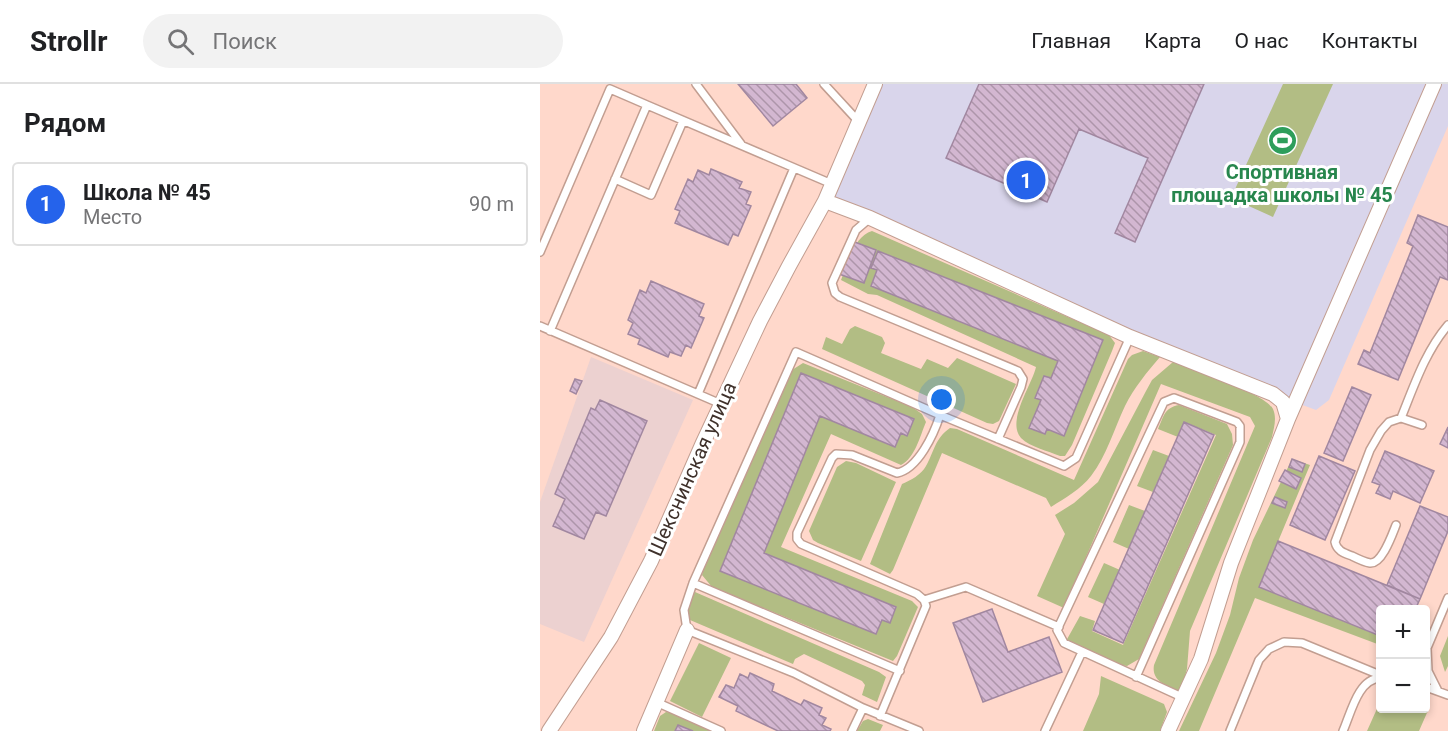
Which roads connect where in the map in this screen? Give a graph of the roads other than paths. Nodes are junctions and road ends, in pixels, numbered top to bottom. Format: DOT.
graph roads {
  1 [pos="696,84"];
  2 [pos="824,84"];
  3 [pos="875,84"];
  4 [pos="1434,84"];
  5 [pos="647,105"];
  6 [pos="683,120"];
  7 [pos="859,122"];
  8 [pos="743,146"];
  9 [pos="794,168"];
  10 [pos="615,179"];
  11 [pos="832,184"];
  12 [pos="825,201"];
  13 [pos="870,218"];
  14 [pos="540,252"];
  15 [pos="1448,325"];
  16 [pos="540,326"];
  17 [pos="550,331"];
  18 [pos="1130,337"];
  19 [pos="698,394"];
  20 [pos="721,404"];
  21 [pos="940,415"];
  22 [pos="1401,418"];
  23 [pos="1288,419"];
  24 [pos="1422,426"];
  25 [pos="998,439"];
  26 [pos="1396,525"];
  27 [pos="693,583"];
  28 [pos="1448,598"];
  29 [pos="924,600"];
  30 [pos="1059,627"];
  31 [pos="687,630"];
  32 [pos="1082,652"];
  33 [pos="900,671"];
  34 [pos="1376,674"];
  35 [pos="1136,677"];
  36 [pos="1376,677"];
  37 [pos="1430,689"];
  38 [pos="1438,691"];
  39 [pos="1448,695"];
  40 [pos="1184,698"];
  41 [pos="656,702"];
  42 [pos="863,708"];
  43 [pos="880,716"];
  44 [pos="549,731"];
  45 [pos="644,731"];
  46 [pos="721,731"];
  47 [pos="852,731"];
  48 [pos="919,731"];
  49 [pos="1045,731"];
  50 [pos="1168,731"];
  51 [pos="1230,731"];
  52 [pos="1343,731"];
  1 -- 8 [label="lane"];
  2 -- 7 [label="lane"];
  3 -- 7 [label="street, Шекснинская улица"];
  4 -- 23 [label="street"];
  5 -- 6 [label="lane"];
  5 -- 10 [label="lane"];
  5 -- 14 [label="lane"];
  6 -- 8 [label="lane"];
  6 -- 10 [label="lane"];
  7 -- 11 [label="street, Шекснинская улица"];
  8 -- 9 [label="lane"];
  9 -- 11 [label="lane"];
  9 -- 19 [label="lane"];
  10 -- 17 [label="lane"];
  11 -- 12 [label="street, Шекснинская улица"];
  12 -- 13 [label="street"];
  12 -- 20 [label="street, Шекснинская улица"];
  13 -- 18 [label="street"];
  13 -- 25 [label="lane"];
  15 -- 22 [label="lane"];
  16 -- 17 [label="lane"];
  17 -- 19 [label="lane"];
  18 -- 23 [label="street"];
  18 -- 25 [label="lane"];
  19 -- 20 [label="lane"];
  20 -- 44 [label="street, Шекснинская улица"];
  21 -- 25 [label="lane"];
  21 -- 27 [label="lane"];
  21 -- 29 [label="lane"];
  22 -- 24 [label="lane"];
  22 -- 26 [label="lane"];
  23 -- 40 [label="street"];
  27 -- 31 [label="lane"];
  27 -- 33 [label="lane"];
  28 -- 38 [label="lane"];
  29 -- 30 [label="lane"];
  29 -- 33 [label="lane"];
  30 -- 32 [label="lane"];
  30 -- 35 [label="lane"];
  31 -- 41 [label="street"];
  31 -- 42 [label="lane"];
  32 -- 35 [label="lane"];
  32 -- 49 [label="lane"];
  33 -- 43 [label="lane"];
  34 -- 51 [label="lane"];
  35 -- 40 [label="lane"];
  36 -- 52 [label="lane"];
  37 -- 38 [label="lane"];
  38 -- 39 [label="lane"];
  40 -- 50 [label="street"];
  41 -- 45 [label="street"];
  41 -- 46 [label="lane"];
  42 -- 43 [label="lane"];
  42 -- 47 [label="lane"];
  43 -- 48 [label="lane"];
}
